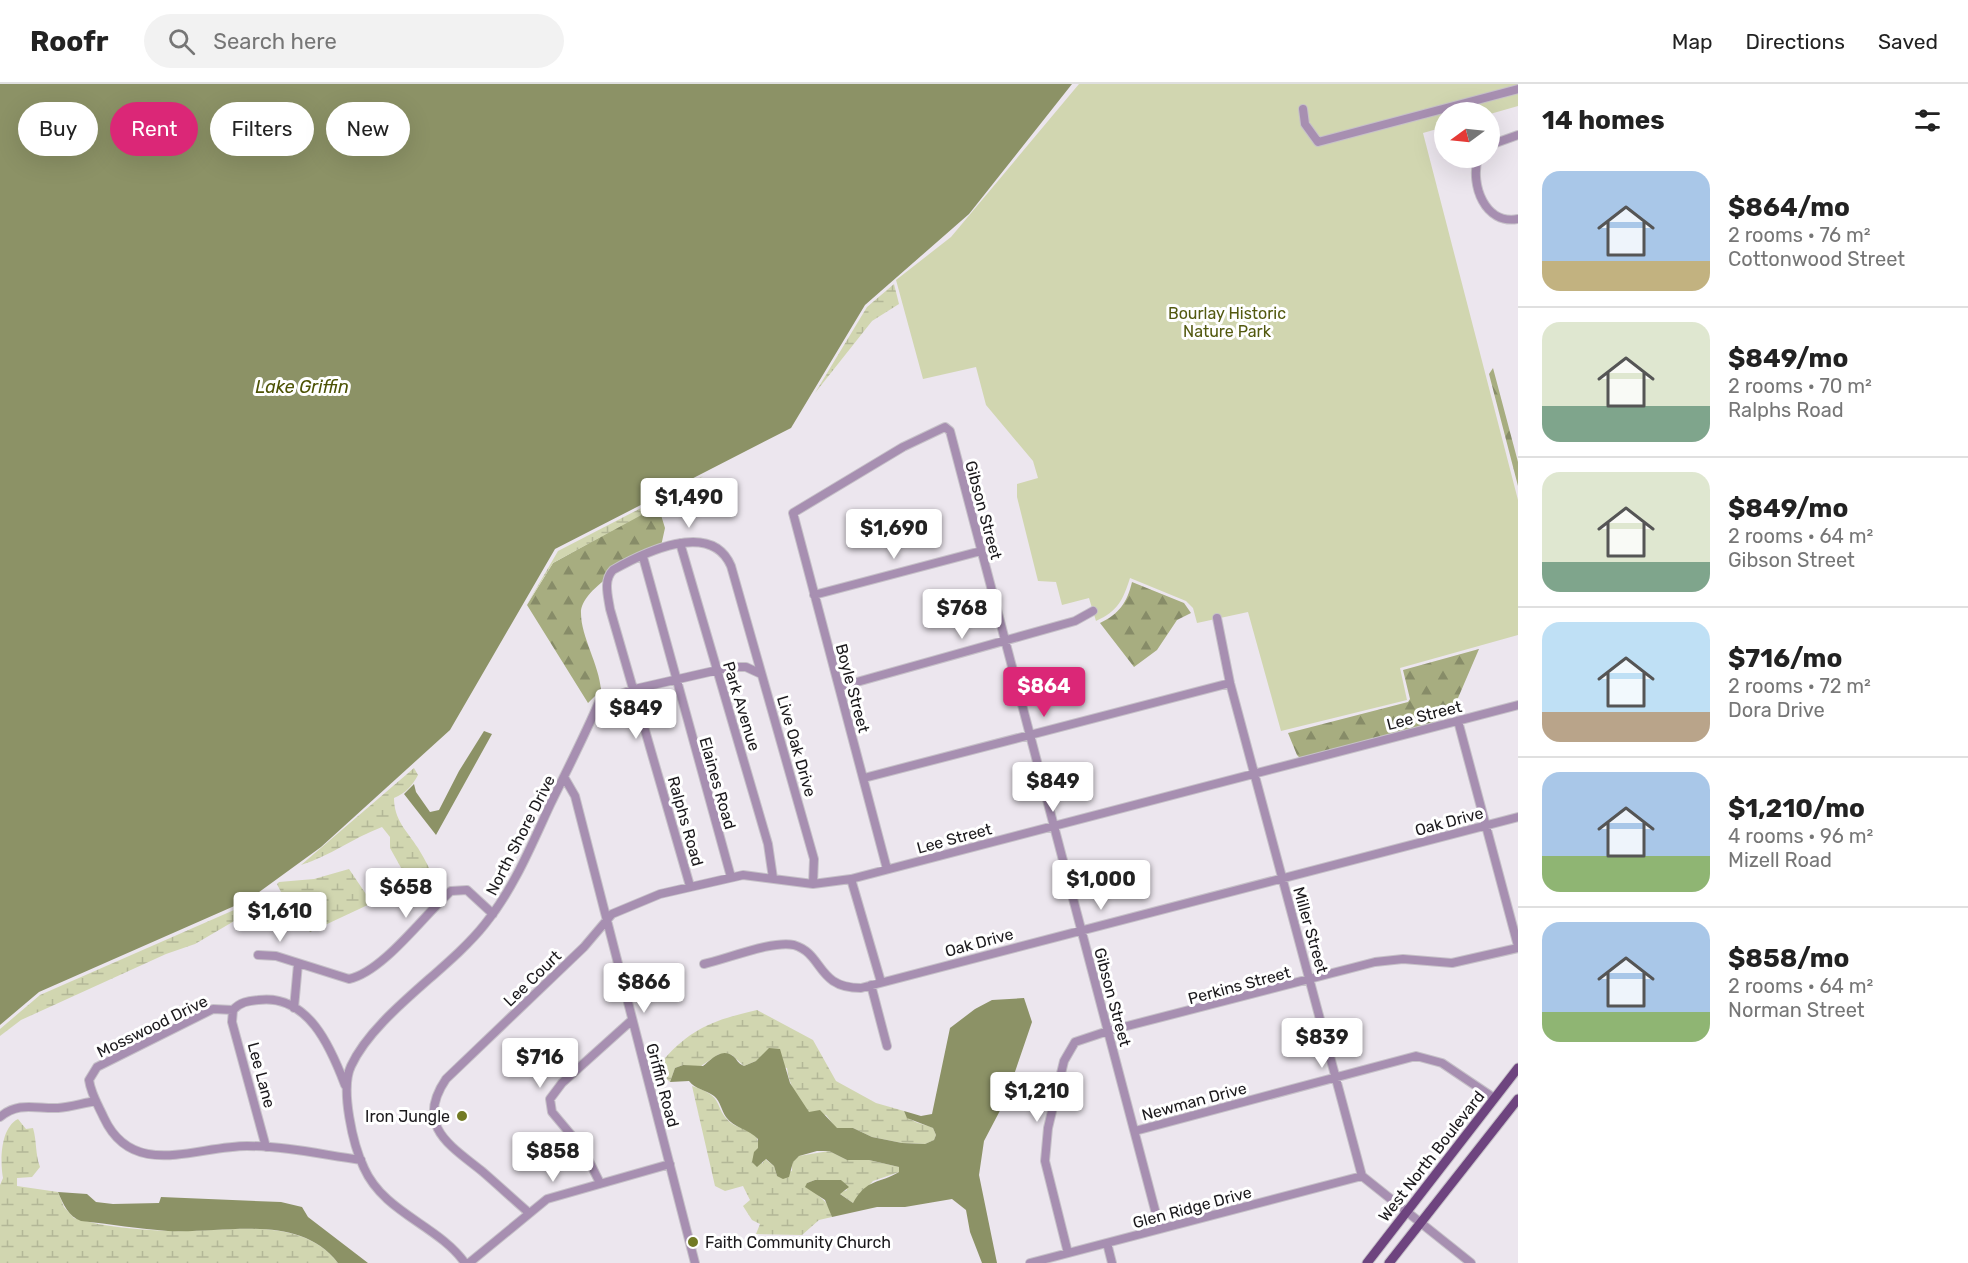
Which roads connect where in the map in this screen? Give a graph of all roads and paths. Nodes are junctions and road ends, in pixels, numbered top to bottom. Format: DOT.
graph roads {
  1 [pos="1518,89"];
  2 [pos="1303,109"];
  3 [pos="1518,135"];
  4 [pos="1500,141"];
  5 [pos="1477,168"];
  6 [pos="1518,219"];
  7 [pos="793,513"];
  8 [pos="680,543"];
  9 [pos="981,551"];
  10 [pos="643,557"];
  11 [pos="814,595"];
  12 [pos="1093,611"];
  13 [pos="1217,618"];
  14 [pos="1005,642"];
  15 [pos="717,670"];
  16 [pos="759,673"];
  17 [pos="675,680"];
  18 [pos="1230,683"];
  19 [pos="839,687"];
  20 [pos="635,689"];
  21 [pos="1518,705"];
  22 [pos="1458,720"];
  23 [pos="1029,734"];
  24 [pos="1254,773"];
  25 [pos="564,777"];
  26 [pos="864,778"];
  27 [pos="1518,817"];
  28 [pos="1486,825"];
  29 [pos="1053,826"];
  30 [pos="887,870"];
  31 [pos="731,877"];
  32 [pos="1282,877"];
  33 [pos="773,878"];
  34 [pos="851,879"];
  35 [pos="813,884"];
  36 [pos="690,886"];
  37 [pos="493,914"];
  38 [pos="608,921"];
  39 [pos="1081,930"];
  40 [pos="1518,947"];
  41 [pos="258,955"];
  42 [pos="297,964"];
  43 [pos="704,964"];
  44 [pos="1311,980"];
  45 [pos="881,982"];
  46 [pos="871,985"];
  47 [pos="294,1008"];
  48 [pos="233,1010"];
  49 [pos="632,1020"];
  50 [pos="1108,1031"];
  51 [pos="888,1046"];
  52 [pos="1518,1068"];
  53 [pos="1337,1078"];
  54 [pos="347,1090"];
  55 [pos="1494,1098"];
  56 [pos="1518,1099"];
  57 [pos="96,1101"];
  58 [pos="0,1117"];
  59 [pos="1135,1131"];
  60 [pos="266,1147"];
  61 [pos="361,1160"];
  62 [pos="670,1164"];
  63 [pos="1362,1176"];
  64 [pos="600,1183"];
  65 [pos="528,1212"];
  66 [pos="1407,1212"];
  67 [pos="1420,1224"];
  68 [pos="1160,1229"];
  69 [pos="1107,1243"];
  70 [pos="1068,1253"];
  71 [pos="467,1263"];
  72 [pos="695,1263"];
  73 [pos="1030,1263"];
  74 [pos="1112,1263"];
  75 [pos="1367,1263"];
  76 [pos="1389,1263"];
  77 [pos="1471,1263"];
  1 -- 2 [label="street"];
  3 -- 4 [label="street"];
  5 -- 6 [label="street"];
  7 -- 9 [label="street, Gibson Street"];
  7 -- 11 [label="street, Boyle Street"];
  8 -- 10 [label="street"];
  8 -- 15 [label="street, Park Avenue"];
  8 -- 16 [label="street, Live Oak Drive"];
  9 -- 11 [label="street"];
  9 -- 14 [label="street, Gibson Street"];
  10 -- 17 [label="street, Elaines Road"];
  10 -- 20 [label="street, Ralphs Road"];
  11 -- 19 [label="street, Boyle Street"];
  12 -- 14 [label="street"];
  13 -- 18 [label="street, Miller Street"];
  14 -- 19 [label="street"];
  14 -- 23 [label="street, Gibson Street"];
  15 -- 16 [label="street, North Shore Drive"];
  15 -- 17 [label="street, North Shore Drive"];
  15 -- 33 [label="street, Park Avenue"];
  16 -- 35 [label="street, Live Oak Drive"];
  17 -- 20 [label="street, North Shore Drive"];
  17 -- 31 [label="street, Elaines Road"];
  18 -- 23 [label="street"];
  18 -- 24 [label="street, Miller Street"];
  19 -- 26 [label="street, Boyle Street"];
  20 -- 25 [label="street, North Shore Drive"];
  20 -- 36 [label="street, Ralphs Road"];
  21 -- 22 [label="street, Lee Street"];
  22 -- 24 [label="street, Lee Street"];
  22 -- 28 [label="street"];
  23 -- 26 [label="street"];
  23 -- 29 [label="street, Gibson Street"];
  24 -- 29 [label="street, Lee Street"];
  24 -- 32 [label="street, Miller Street"];
  25 -- 37 [label="street, North Shore Drive"];
  25 -- 38 [label="street, Griffin Road"];
  26 -- 30 [label="street, Boyle Street"];
  27 -- 28 [label="street, Oak Drive"];
  28 -- 32 [label="street, Oak Drive"];
  28 -- 40 [label="street"];
  29 -- 30 [label="street, Lee Street"];
  29 -- 39 [label="street, Gibson Street"];
  30 -- 34 [label="street, Lee Street"];
  31 -- 33 [label="street, Lee Street"];
  31 -- 36 [label="street, Lee Street"];
  32 -- 39 [label="street, Oak Drive"];
  32 -- 44 [label="street, Miller Street"];
  33 -- 35 [label="street, Lee Street"];
  34 -- 35 [label="street, Lee Street"];
  34 -- 45 [label="street"];
  36 -- 38 [label="street, Lee Street"];
  37 -- 42 [label="street"];
  37 -- 54 [label="street, North Shore Drive"];
  38 -- 49 [label="street, Griffin Road"];
  38 -- 65 [label="street, Lee Court"];
  39 -- 45 [label="street, Oak Drive"];
  39 -- 50 [label="street, Gibson Street"];
  40 -- 44 [label="street, Perkins Street"];
  41 -- 42 [label="street"];
  42 -- 47 [label="street"];
  43 -- 46 [label="street, Oak Drive"];
  44 -- 50 [label="street, Perkins Street"];
  44 -- 53 [label="street, Miller Street"];
  45 -- 46 [label="street, Oak Drive"];
  46 -- 51 [label="street"];
  47 -- 48 [label="street, Mosswood Drive"];
  47 -- 54 [label="street, Mosswood Drive"];
  48 -- 57 [label="street, Mosswood Drive"];
  48 -- 60 [label="street, Lee Lane"];
  49 -- 62 [label="street, Griffin Road"];
  49 -- 64 [label="street"];
  50 -- 59 [label="street, Gibson Street"];
  50 -- 70 [label="street, Perkins Street"];
  52 -- 55 [label="main road, West North Boulevard"];
  53 -- 55 [label="street, Newman Drive"];
  53 -- 59 [label="street, Newman Drive"];
  53 -- 63 [label="street, Miller Street"];
  54 -- 61 [label="street, North Shore Drive"];
  55 -- 66 [label="main road, West North Boulevard"];
  56 -- 67 [label="main road, West North Boulevard"];
  57 -- 58 [label="street"];
  57 -- 60 [label="street"];
  59 -- 68 [label="street, Gibson Street"];
  60 -- 61 [label="street"];
  61 -- 71 [label="street, North Shore Drive"];
  62 -- 64 [label="street"];
  62 -- 72 [label="street, Griffin Road"];
  63 -- 66 [label="street"];
  63 -- 68 [label="street, Glen Ridge Drive"];
  64 -- 65 [label="street"];
  65 -- 71 [label="street"];
  66 -- 67 [label="street"];
  66 -- 75 [label="main road, West North Boulevard"];
  67 -- 76 [label="main road, West North Boulevard"];
  67 -- 77 [label="street"];
  68 -- 69 [label="street, Glen Ridge Drive"];
  69 -- 70 [label="street, Glen Ridge Drive"];
  69 -- 74 [label="street"];
  70 -- 73 [label="street, Glen Ridge Drive"];
}
